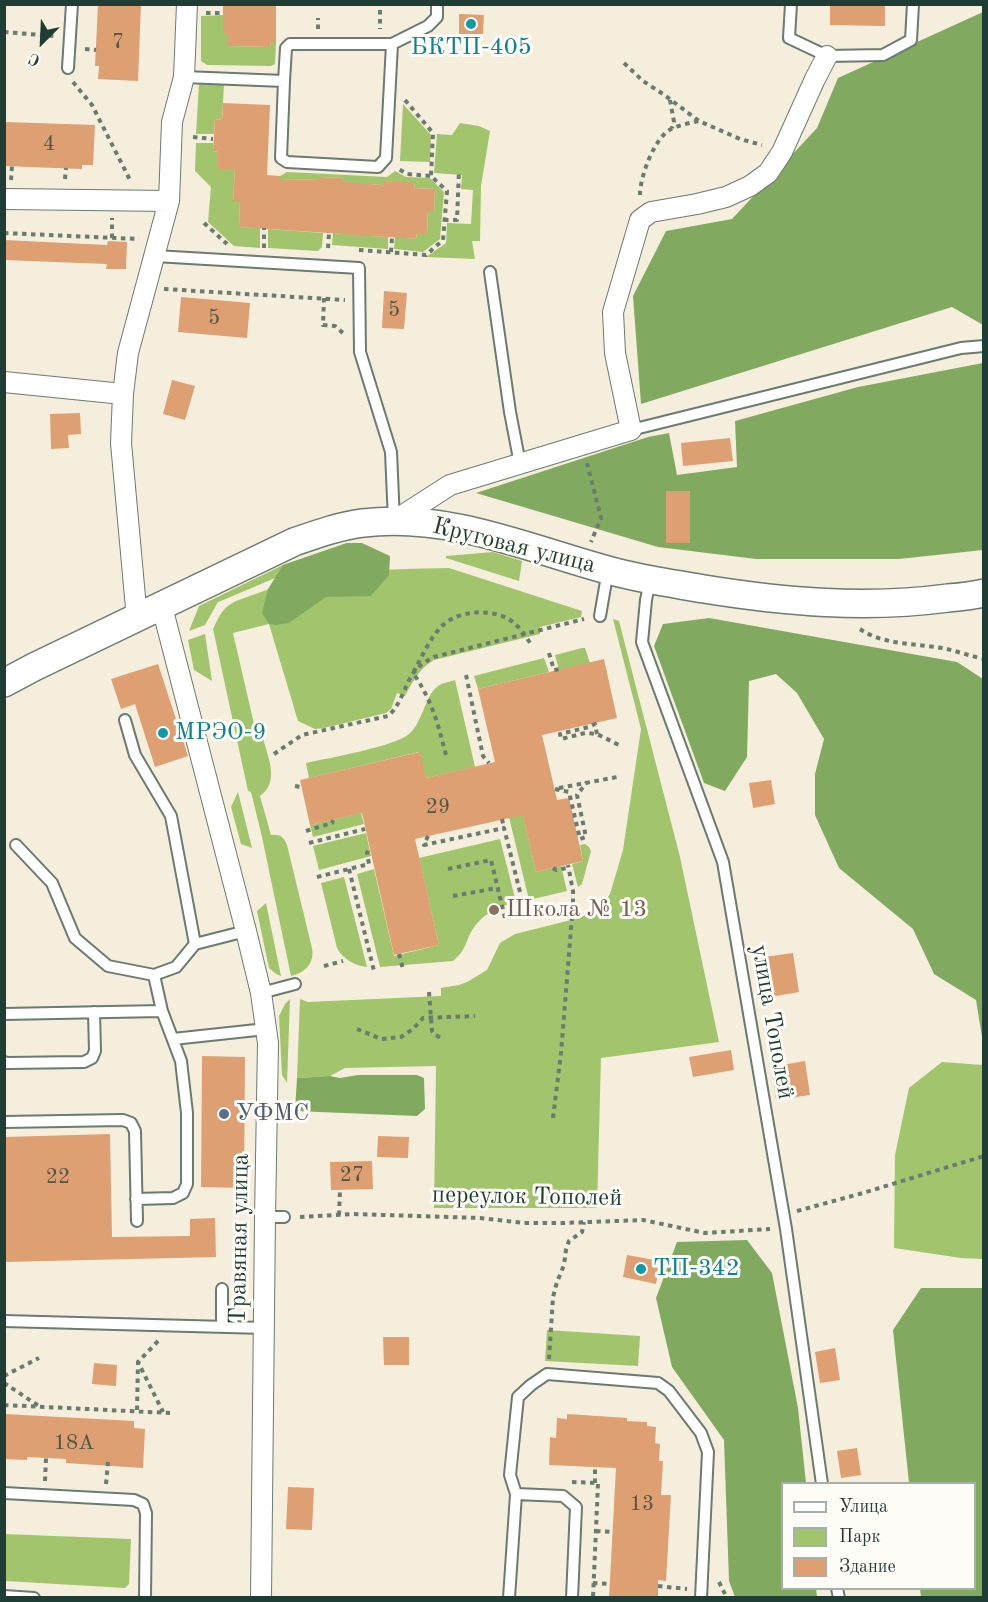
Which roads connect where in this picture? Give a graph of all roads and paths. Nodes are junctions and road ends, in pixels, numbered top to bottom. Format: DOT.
graph roads {
  1 [pos="72,4"];
  2 [pos="437,4"];
  3 [pos="791,4"];
  4 [pos="913,4"];
  5 [pos="193,9"];
  6 [pos="380,10"];
  7 [pos="223,13"];
  8 [pos="4,32"];
  9 [pos="381,35"];
  10 [pos="70,37"];
  11 [pos="392,44"];
  12 [pos="827,56"];
  13 [pos="624,63"];
  14 [pos="68,68"];
  15 [pos="184,77"];
  16 [pos="284,81"];
  17 [pos="402,97"];
  18 [pos="670,99"];
  19 [pos="699,121"];
  20 [pos="672,129"];
  21 [pos="193,137"];
  22 [pos="213,139"];
  23 [pos="782,152"];
  24 [pos="459,170"];
  25 [pos="130,180"];
  26 [pos="447,191"];
  27 [pos="458,192"];
  28 [pos="4,199"];
  29 [pos="169,201"];
  30 [pos="444,220"];
  31 [pos="640,220"];
  32 [pos="204,223"];
  33 [pos="264,228"];
  34 [pos="4,232"];
  35 [pos="329,233"];
  36 [pos="392,237"];
  37 [pos="157,248"];
  38 [pos="328,248"];
  39 [pos="232,249"];
  40 [pos="339,249"];
  41 [pos="350,249"];
  42 [pos="264,251"];
  43 [pos="392,252"];
  44 [pos="320,255"];
  45 [pos="490,272"];
  46 [pos="145,288"];
  47 [pos="324,298"];
  48 [pos="348,300"];
  49 [pos="345,340"];
  50 [pos="984,346"];
  51 [pos="4,382"];
  52 [pos="123,393"];
  53 [pos="631,430"];
  54 [pos="582,445"];
  55 [pos="520,464"];
  56 [pos="394,521"];
  57 [pos="582,563"];
  58 [pos="608,570"];
  59 [pos="650,580"];
  60 [pos="984,593"];
  61 [pos="837,604"];
  62 [pos="162,607"];
  63 [pos="596,617"];
  64 [pos="137,619"];
  65 [pos="524,634"];
  66 [pos="532,646"];
  67 [pos="549,653"];
  68 [pos="984,659"];
  69 [pos="561,669"];
  70 [pos="414,673"];
  71 [pos="466,675"];
  72 [pos="4,683"];
  73 [pos="125,720"];
  74 [pos="597,734"];
  75 [pos="621,746"];
  76 [pos="274,754"];
  77 [pos="446,755"];
  78 [pos="489,764"];
  79 [pos="616,777"];
  80 [pos="587,783"];
  81 [pos="295,786"];
  82 [pos="301,787"];
  83 [pos="502,819"];
  84 [pos="333,820"];
  85 [pos="504,828"];
  86 [pos="365,829"];
  87 [pos="306,831"];
  88 [pos="428,836"];
  89 [pos="309,843"];
  90 [pos="16,845"];
  91 [pos="369,849"];
  92 [pos="553,868"];
  93 [pos="349,869"];
  94 [pos="447,869"];
  95 [pos="317,877"];
  96 [pos="497,888"];
  97 [pos="453,896"];
  98 [pos="524,904"];
  99 [pos="506,922"];
  100 [pos="246,931"];
  101 [pos="195,944"];
  102 [pos="399,954"];
  103 [pos="343,961"];
  104 [pos="324,966"];
  105 [pos="403,969"];
  106 [pos="374,971"];
  107 [pos="154,975"];
  108 [pos="295,984"];
  109 [pos="429,992"];
  110 [pos="261,993"];
  111 [pos="162,1011"];
  112 [pos="94,1012"];
  113 [pos="4,1014"];
  114 [pos="475,1016"];
  115 [pos="430,1017"];
  116 [pos="266,1029"];
  117 [pos="357,1029"];
  118 [pos="442,1038"];
  119 [pos="173,1039"];
  120 [pos="4,1062"];
  121 [pos="553,1118"];
  122 [pos="4,1122"];
  123 [pos="984,1156"];
  124 [pos="340,1190"];
  125 [pos="136,1199"];
  126 [pos="784,1214"];
  127 [pos="339,1215"];
  128 [pos="274,1217"];
  129 [pos="137,1221"];
  130 [pos="584,1222"];
  131 [pos="786,1229"];
  132 [pos="222,1289"];
  133 [pos="4,1321"];
  134 [pos="222,1327"];
  135 [pos="264,1328"];
  136 [pos="159,1339"];
  137 [pos="39,1358"];
  138 [pos="138,1362"];
  139 [pos="547,1374"];
  140 [pos="4,1376"];
  141 [pos="4,1383"];
  142 [pos="4,1405"];
  143 [pos="39,1406"];
  144 [pos="137,1410"];
  145 [pos="164,1412"];
  146 [pos="170,1413"];
  147 [pos="46,1458"];
  148 [pos="108,1462"];
  149 [pos="595,1467"];
  150 [pos="45,1481"];
  151 [pos="822,1482"];
  152 [pos="595,1483"];
  153 [pos="106,1484"];
  154 [pos="4,1493"];
  155 [pos="516,1494"];
  156 [pos="596,1531"];
  157 [pos="613,1532"];
  158 [pos="593,1582"];
  159 [pos="610,1584"];
  160 [pos="658,1586"];
  161 [pos="702,1594"];
  162 [pos="4,1596"];
  163 [pos="34,1598"];
  164 [pos="145,1598"];
  165 [pos="261,1598"];
  166 [pos="509,1598"];
  167 [pos="572,1598"];
  1 -- 10 [label="lane"];
  2 -- 11 [label="lane"];
  3 -- 12 [label="lane"];
  4 -- 12 [label="lane"];
  5 -- 7 [label="path"];
  5 -- 15 [label="street"];
  6 -- 9 [label="path"];
  8 -- 10 [label="path"];
  10 -- 14 [label="lane"];
  11 -- 16 [label="lane"];
  11 -- 16 [label="lane"];
  12 -- 23 [label="street"];
  13 -- 18 [label="path"];
  14 -- 25 [label="path"];
  15 -- 16 [label="lane"];
  15 -- 29 [label="street"];
  17 -- 26 [label="path"];
  18 -- 19 [label="path"];
  18 -- 20 [label="path"];
  19 -- 20 [label="path"];
  19 -- 23 [label="path"];
  20 -- 31 [label="path"];
  21 -- 22 [label="path"];
  23 -- 31 [label="street"];
  24 -- 27 [label="path"];
  26 -- 27 [label="path"];
  26 -- 30 [label="path"];
  27 -- 30 [label="path"];
  28 -- 29 [label="street"];
  29 -- 37 [label="street"];
  30 -- 43 [label="path"];
  31 -- 53 [label="street"];
  32 -- 39 [label="path"];
  33 -- 42 [label="path"];
  34 -- 37 [label="path"];
  35 -- 38 [label="path"];
  36 -- 43 [label="path"];
  37 -- 46 [label="street"];
  37 -- 56 [label="lane"];
  38 -- 40 [label="path"];
  38 -- 44 [label="path"];
  41 -- 43 [label="path"];
  45 -- 55 [label="lane"];
  46 -- 47 [label="path"];
  46 -- 52 [label="street"];
  47 -- 48 [label="path"];
  47 -- 49 [label="path"];
  50 -- 53 [label="lane"];
  51 -- 52 [label="street"];
  52 -- 64 [label="street"];
  53 -- 54 [label="street"];
  54 -- 55 [label="street"];
  54 -- 57 [label="path"];
  55 -- 56 [label="street"];
  56 -- 57 [label="street, Круговая улица"];
  56 -- 62 [label="street, Круговая улица"];
  57 -- 58 [label="street, Круговая улица"];
  58 -- 59 [label="street, Круговая улица"];
  58 -- 63 [label="lane"];
  59 -- 61 [label="street, Круговая улица"];
  59 -- 126 [label="lane, улица Тополей"];
  60 -- 61 [label="street, Круговая улица"];
  61 -- 68 [label="path"];
  62 -- 64 [label="street, Круговая улица"];
  62 -- 100 [label="street, Травяная улица"];
  63 -- 65 [label="path"];
  64 -- 72 [label="street, Круговая улица"];
  65 -- 66 [label="path"];
  65 -- 70 [label="path"];
  65 -- 70 [label="path"];
  67 -- 69 [label="path"];
  70 -- 76 [label="path"];
  70 -- 77 [label="path"];
  71 -- 78 [label="path"];
  73 -- 101 [label="lane"];
  74 -- 74 [label="path"];
  74 -- 75 [label="path"];
  79 -- 80 [label="path"];
  80 -- 80 [label="path"];
  81 -- 82 [label="path"];
  83 -- 85 [label="path"];
  84 -- 87 [label="path"];
  85 -- 88 [label="path"];
  85 -- 98 [label="path"];
  86 -- 89 [label="path"];
  90 -- 107 [label="lane"];
  91 -- 93 [label="path"];
  92 -- 121 [label="path"];
  93 -- 95 [label="path"];
  93 -- 106 [label="path"];
  94 -- 96 [label="path"];
  96 -- 97 [label="path"];
  96 -- 99 [label="path"];
  100 -- 101 [label="lane"];
  100 -- 110 [label="street, Травяная улица"];
  101 -- 107 [label="lane"];
  102 -- 105 [label="path"];
  103 -- 104 [label="path"];
  107 -- 111 [label="lane"];
  108 -- 110 [label="lane"];
  109 -- 115 [label="path"];
  110 -- 116 [label="street, Травяная улица"];
  111 -- 112 [label="lane"];
  111 -- 119 [label="lane"];
  112 -- 113 [label="lane"];
  112 -- 120 [label="lane"];
  114 -- 115 [label="path"];
  115 -- 117 [label="path"];
  115 -- 118 [label="path"];
  116 -- 119 [label="lane"];
  116 -- 128 [label="street, Травяная улица"];
  119 -- 125 [label="lane"];
  122 -- 125 [label="lane"];
  123 -- 126 [label="path"];
  124 -- 127 [label="path"];
  125 -- 129 [label="lane"];
  126 -- 131 [label="lane, улица Тополей"];
  127 -- 128 [label="path, переулок Тополей"];
  127 -- 130 [label="path, переулок Тополей"];
  128 -- 135 [label="street, Травяная улица"];
  130 -- 131 [label="path, переулок Тополей"];
  130 -- 139 [label="path"];
  131 -- 151 [label="lane, улица Тополей"];
  132 -- 134 [label="lane"];
  133 -- 134 [label="lane"];
  134 -- 135 [label="lane"];
  135 -- 165 [label="street, Травяная улица"];
  136 -- 138 [label="path"];
  137 -- 140 [label="path"];
  138 -- 144 [label="path"];
  138 -- 145 [label="path"];
  139 -- 155 [label="lane"];
  139 -- 161 [label="lane"];
  141 -- 143 [label="path"];
  142 -- 143 [label="path"];
  143 -- 144 [label="path"];
  144 -- 145 [label="path"];
  145 -- 146 [label="path"];
  147 -- 150 [label="path"];
  148 -- 153 [label="path"];
  149 -- 152 [label="path"];
  154 -- 164 [label="lane"];
  155 -- 166 [label="lane"];
  155 -- 167 [label="lane"];
  156 -- 157 [label="path"];
  158 -- 159 [label="path"];
  160 -- 161 [label="path"];
  162 -- 163 [label="lane"];
}
